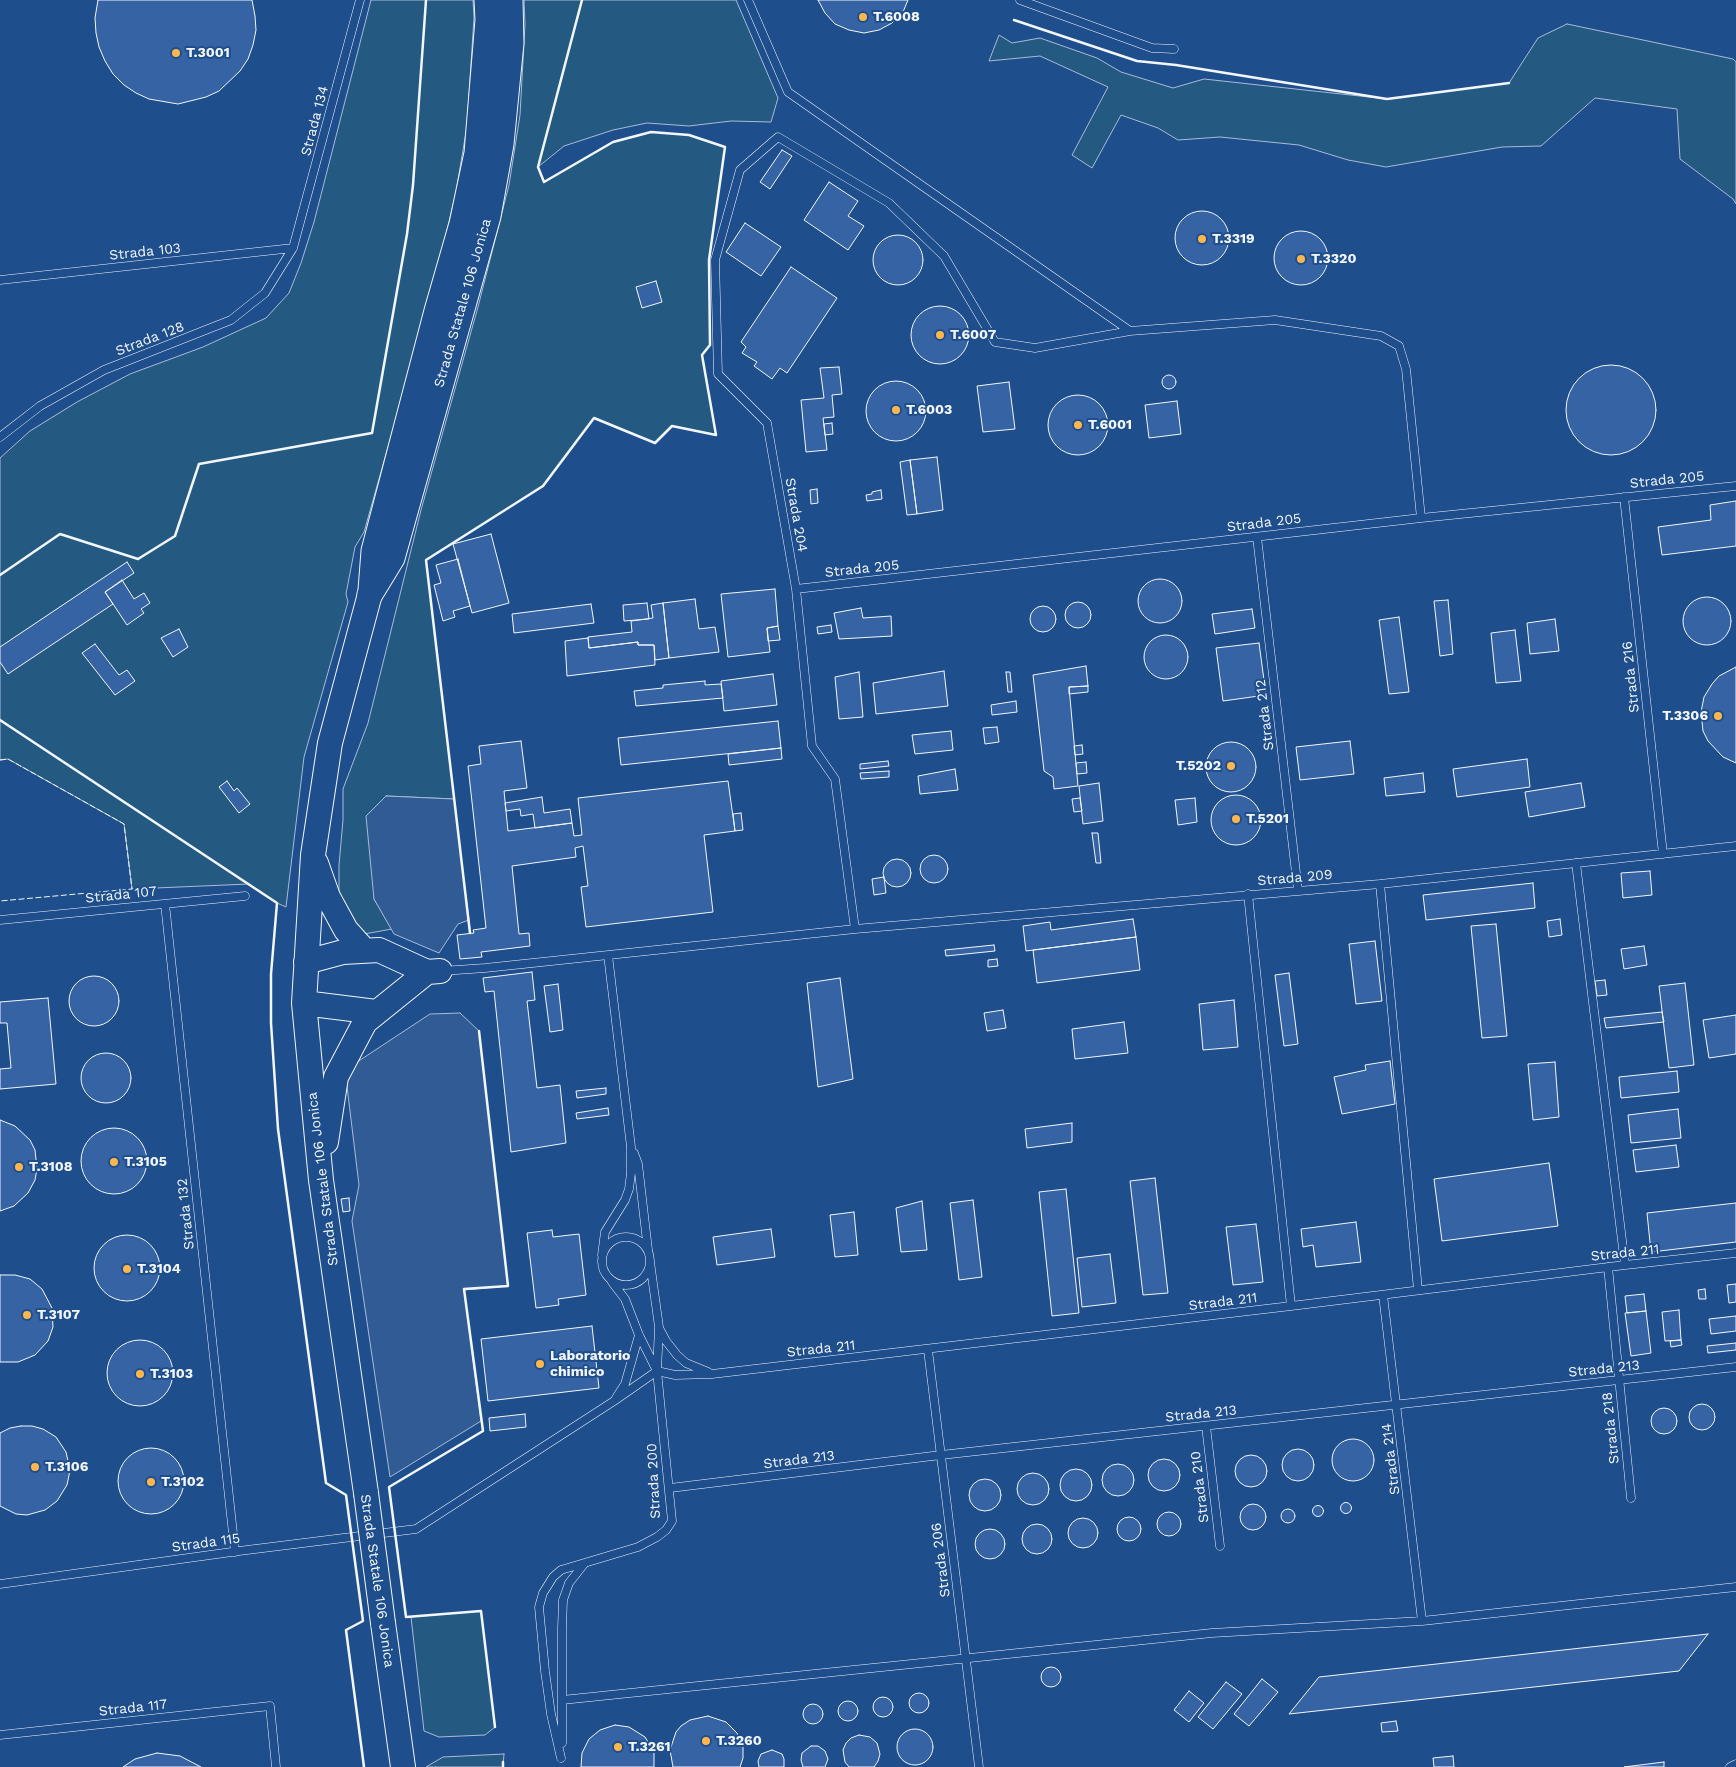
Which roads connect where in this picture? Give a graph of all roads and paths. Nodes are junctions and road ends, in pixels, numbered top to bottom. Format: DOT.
graph roads {
  1 [pos="360,0"];
  2 [pos="487,0"];
  3 [pos="510,0"];
  4 [pos="748,0"];
  5 [pos="1020,0"];
  6 [pos="1174,49"];
  7 [pos="293,248"];
  8 [pos="0,280"];
  9 [pos="1130,331"];
  10 [pos="0,437"];
  11 [pos="1736,486"];
  12 [pos="1624,497"];
  13 [pos="1421,518"];
  14 [pos="1257,537"];
  15 [pos="796,589"];
  16 [pos="370,594"];
  17 [pos="1736,846"];
  18 [pos="314,854"];
  19 [pos="1663,854"];
  20 [pos="1576,863"];
  21 [pos="1380,884"];
  22 [pos="1298,890"];
  23 [pos="1248,894"];
  24 [pos="245,896"];
  25 [pos="165,904"];
  26 [pos="0,920"];
  27 [pos="855,929"];
  28 [pos="364,950"];
  29 [pos="608,956"];
  30 [pos="306,962"];
  31 [pos="433,971"];
  32 [pos="304,1003"];
  33 [pos="376,1012"];
  34 [pos="631,1146"];
  35 [pos="321,1180"];
  36 [pos="1736,1253"];
  37 [pos="602,1255"];
  38 [pos="649,1258"];
  39 [pos="1625,1265"];
  40 [pos="1608,1267"];
  41 [pos="608,1278"];
  42 [pos="1418,1290"];
  43 [pos="1383,1295"];
  44 [pos="1291,1306"];
  45 [pos="659,1327"];
  46 [pos="639,1335"];
  47 [pos="928,1350"];
  48 [pos="1736,1367"];
  49 [pos="657,1371"];
  50 [pos="712,1374"];
  51 [pos="1619,1380"];
  52 [pos="614,1401"];
  53 [pos="1397,1405"];
  54 [pos="1206,1426"];
  55 [pos="941,1455"];
  56 [pos="670,1488"];
  57 [pos="1631,1498"];
  58 [pos="1220,1546"];
  59 [pos="235,1552"];
  60 [pos="584,1564"];
  61 [pos="0,1584"];
  62 [pos="1736,1587"];
  63 [pos="1422,1621"];
  64 [pos="966,1659"];
  65 [pos="562,1700"];
  66 [pos="0,1735"];
  67 [pos="562,1758"];
  68 [pos="1736,1764"];
  69 [pos="276,1767"];
  70 [pos="403,1767"];
  71 [pos="562,1767"];
  72 [pos="979,1767"];
  73 [pos="1730,1767"];
  1 -- 7 [label="lane, Strada 134"];
  2 -- 16 [label="highway, Strada Statale 106 Jonica"];
  3 -- 16 [label="highway, Strada Statale 106 Jonica"];
  4 -- 9 [label="lane"];
  5 -- 6 [label="lane"];
  7 -- 8 [label="lane, Strada 103"];
  7 -- 10 [label="lane, Strada 128"];
  9 -- 13 [label="lane"];
  9 -- 15 [label="lane, Strada 204"];
  11 -- 12 [label="lane, Strada 205"];
  12 -- 13 [label="lane, Strada 205"];
  12 -- 19 [label="lane, Strada 216"];
  13 -- 14 [label="lane, Strada 205"];
  14 -- 15 [label="lane, Strada 205"];
  14 -- 22 [label="lane, Strada 212"];
  15 -- 27 [label="lane, Strada 204"];
  16 -- 18 [label="main road, Strada Statale 106 Jonica"];
  17 -- 19 [label="lane, Strada 209"];
  18 -- 28 [label="main road"];
  18 -- 30 [label="main road, Strada Statale 106 Jonica"];
  19 -- 20 [label="lane, Strada 209"];
  20 -- 21 [label="lane, Strada 209"];
  20 -- 39 [label="lane"];
  21 -- 22 [label="lane, Strada 209"];
  21 -- 42 [label="lane"];
  22 -- 23 [label="lane, Strada 209"];
  23 -- 27 [label="lane, Strada 209"];
  23 -- 44 [label="lane"];
  24 -- 25 [label="lane, Strada 107"];
  25 -- 26 [label="lane, Strada 107"];
  25 -- 59 [label="lane, Strada 132"];
  27 -- 29 [label="lane, Strada 209"];
  28 -- 30 [label="main road"];
  28 -- 31 [label="main road"];
  29 -- 31 [label="lane, Strada 209"];
  29 -- 34 [label="lane"];
  30 -- 32 [label="main road, Strada Statale 106 Jonica"];
  31 -- 33 [label="main road"];
  32 -- 33 [label="main road"];
  32 -- 35 [label="main road, Strada Statale 106 Jonica"];
  33 -- 35 [label="main road"];
  34 -- 37 [label="lane"];
  34 -- 38 [label="lane"];
  35 -- 70 [label="main road, Strada Statale 106 Jonica, bridge"];
  36 -- 39 [label="lane, Strada 211"];
  37 -- 38 [label="lane"];
  37 -- 41 [label="lane"];
  38 -- 41 [label="lane"];
  38 -- 45 [label="lane"];
  39 -- 40 [label="lane, Strada 211"];
  40 -- 42 [label="lane, Strada 211"];
  40 -- 51 [label="lane, Strada 218"];
  41 -- 46 [label="lane"];
  42 -- 43 [label="lane, Strada 211"];
  43 -- 44 [label="lane, Strada 211"];
  43 -- 53 [label="lane, Strada 214"];
  44 -- 47 [label="lane, Strada 211"];
  45 -- 49 [label="lane"];
  45 -- 50 [label="lane, Strada 211"];
  46 -- 49 [label="lane"];
  46 -- 52 [label="lane"];
  47 -- 50 [label="lane, Strada 211"];
  47 -- 55 [label="lane, Strada 206"];
  48 -- 51 [label="lane, Strada 213"];
  49 -- 50 [label="lane, Strada 211"];
  49 -- 52 [label="lane"];
  49 -- 56 [label="lane, Strada 200"];
  51 -- 53 [label="lane, Strada 213"];
  51 -- 57 [label="lane, Strada 218"];
  52 -- 59 [label="lane, Strada 115"];
  53 -- 54 [label="lane, Strada 213"];
  53 -- 63 [label="lane, Strada 214"];
  54 -- 55 [label="lane, Strada 213"];
  54 -- 58 [label="lane, Strada 210"];
  55 -- 56 [label="lane, Strada 213"];
  55 -- 64 [label="lane, Strada 206"];
  56 -- 60 [label="lane, Strada 200"];
  59 -- 61 [label="lane, Strada 115"];
  60 -- 65 [label="lane, Strada 200"];
  60 -- 67 [label="lane, Strada 200"];
  62 -- 63 [label="lane"];
  63 -- 64 [label="lane"];
  64 -- 65 [label="lane"];
  64 -- 72 [label="lane, Strada 206"];
  65 -- 67 [label="lane, Strada 200"];
  66 -- 69 [label="lane, Strada 117"];
  67 -- 71 [label="lane, Strada 200"];
  68 -- 73 [label="lane"];
}
